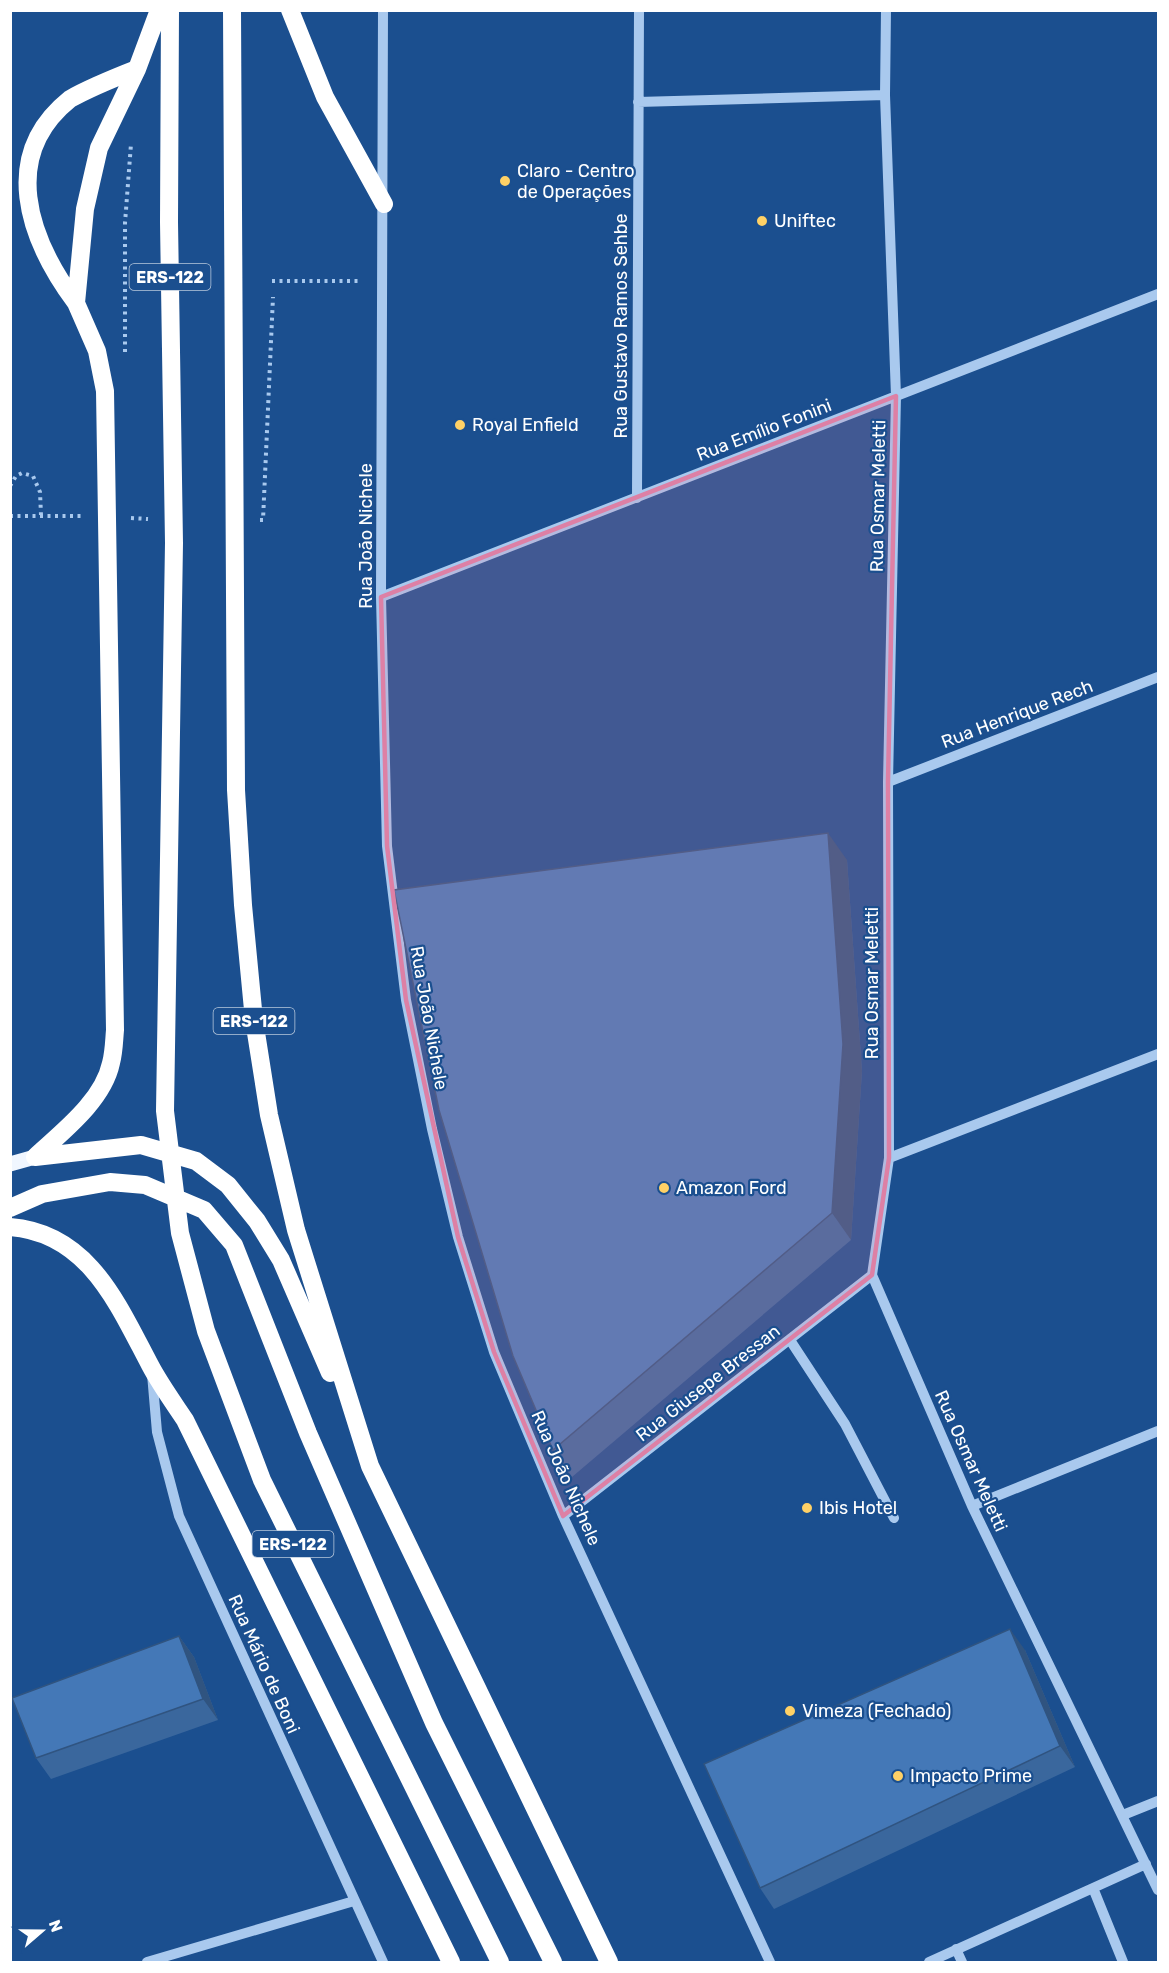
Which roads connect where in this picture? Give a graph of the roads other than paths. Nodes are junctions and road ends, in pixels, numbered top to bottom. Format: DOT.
graph roads {
  1 [pos="159,10"];
  2 [pos="170,10"];
  3 [pos="232,10"];
  4 [pos="290,10"];
  5 [pos="383,10"];
  6 [pos="639,10"];
  7 [pos="886,10"];
  8 [pos="137,69"];
  9 [pos="885,95"];
  10 [pos="638,102"];
  11 [pos="384,204"];
  12 [pos="1158,294"];
  13 [pos="76,303"];
  14 [pos="896,396"];
  15 [pos="638,498"];
  16 [pos="381,597"];
  17 [pos="1158,677"];
  18 [pos="888,782"];
  19 [pos="1158,1054"];
  20 [pos="35,1157"];
  21 [pos="889,1158"];
  22 [pos="10,1164"];
  23 [pos="10,1208"];
  24 [pos="10,1227"];
  25 [pos="872,1275"];
  26 [pos="790,1340"];
  27 [pos="152,1368"];
  28 [pos="1158,1431"];
  29 [pos="370,1466"];
  30 [pos="972,1506"];
  31 [pos="563,1516"];
  32 [pos="894,1518"];
  33 [pos="1158,1801"];
  34 [pos="1123,1815"];
  35 [pos="1146,1864"];
  36 [pos="1092,1888"];
  37 [pos="1158,1890"];
  38 [pos="354,1901"];
  39 [pos="956,1948"];
  40 [pos="147,1962"];
  41 [pos="383,1962"];
  42 [pos="451,1962"];
  43 [pos="500,1962"];
  44 [pos="553,1962"];
  45 [pos="609,1962"];
  46 [pos="770,1962"];
  47 [pos="929,1962"];
  48 [pos="962,1962"];
  49 [pos="1123,1962"];
  1 -- 8 [label="highway"];
  2 -- 43 [label="highway, ERS-122"];
  3 -- 29 [label="highway, ERS-122"];
  4 -- 11 [label="highway"];
  5 -- 11 [label="street, Rua João Nichele"];
  6 -- 10 [label="street, Rua Gustavo Ramos Sehbe"];
  7 -- 9 [label="street, Rua Osmar Meletti"];
  8 -- 13 [label="highway"];
  8 -- 13 [label="highway"];
  9 -- 10 [label="street"];
  9 -- 14 [label="street, Rua Osmar Meletti"];
  10 -- 15 [label="street, Rua Gustavo Ramos Sehbe"];
  11 -- 16 [label="street, Rua João Nichele"];
  12 -- 14 [label="street, Rua Emílio Fonini"];
  13 -- 20 [label="highway"];
  14 -- 15 [label="street, Rua Emílio Fonini"];
  14 -- 18 [label="street, Rua Osmar Meletti"];
  15 -- 16 [label="street, Rua Emílio Fonini"];
  16 -- 31 [label="street, Rua João Nichele"];
  17 -- 18 [label="street, Rua Henrique Rech"];
  18 -- 21 [label="street, Rua Osmar Meletti"];
  19 -- 21 [label="street"];
  20 -- 22 [label="main road"];
  20 -- 29 [label="highway"];
  21 -- 25 [label="street, Rua Osmar Meletti"];
  23 -- 44 [label="highway"];
  24 -- 27 [label="highway"];
  25 -- 26 [label="street, Rua Giusepe Bressan"];
  25 -- 30 [label="street, Rua Osmar Meletti"];
  26 -- 31 [label="street, Rua Giusepe Bressan"];
  26 -- 32 [label="street"];
  27 -- 38 [label="street, Rua Mário de Boni"];
  27 -- 42 [label="highway"];
  28 -- 30 [label="street"];
  29 -- 45 [label="highway, ERS-122"];
  30 -- 34 [label="street, Rua Osmar Meletti"];
  31 -- 46 [label="street, Rua João Nichele"];
  33 -- 34 [label="street"];
  34 -- 35 [label="street, Rua Osmar Meletti"];
  35 -- 36 [label="street"];
  35 -- 37 [label="street, Rua Osmar Meletti"];
  36 -- 39 [label="street"];
  36 -- 49 [label="street"];
  38 -- 40 [label="street"];
  38 -- 41 [label="street, Rua Mário de Boni"];
  39 -- 47 [label="street"];
  39 -- 48 [label="street"];
}
